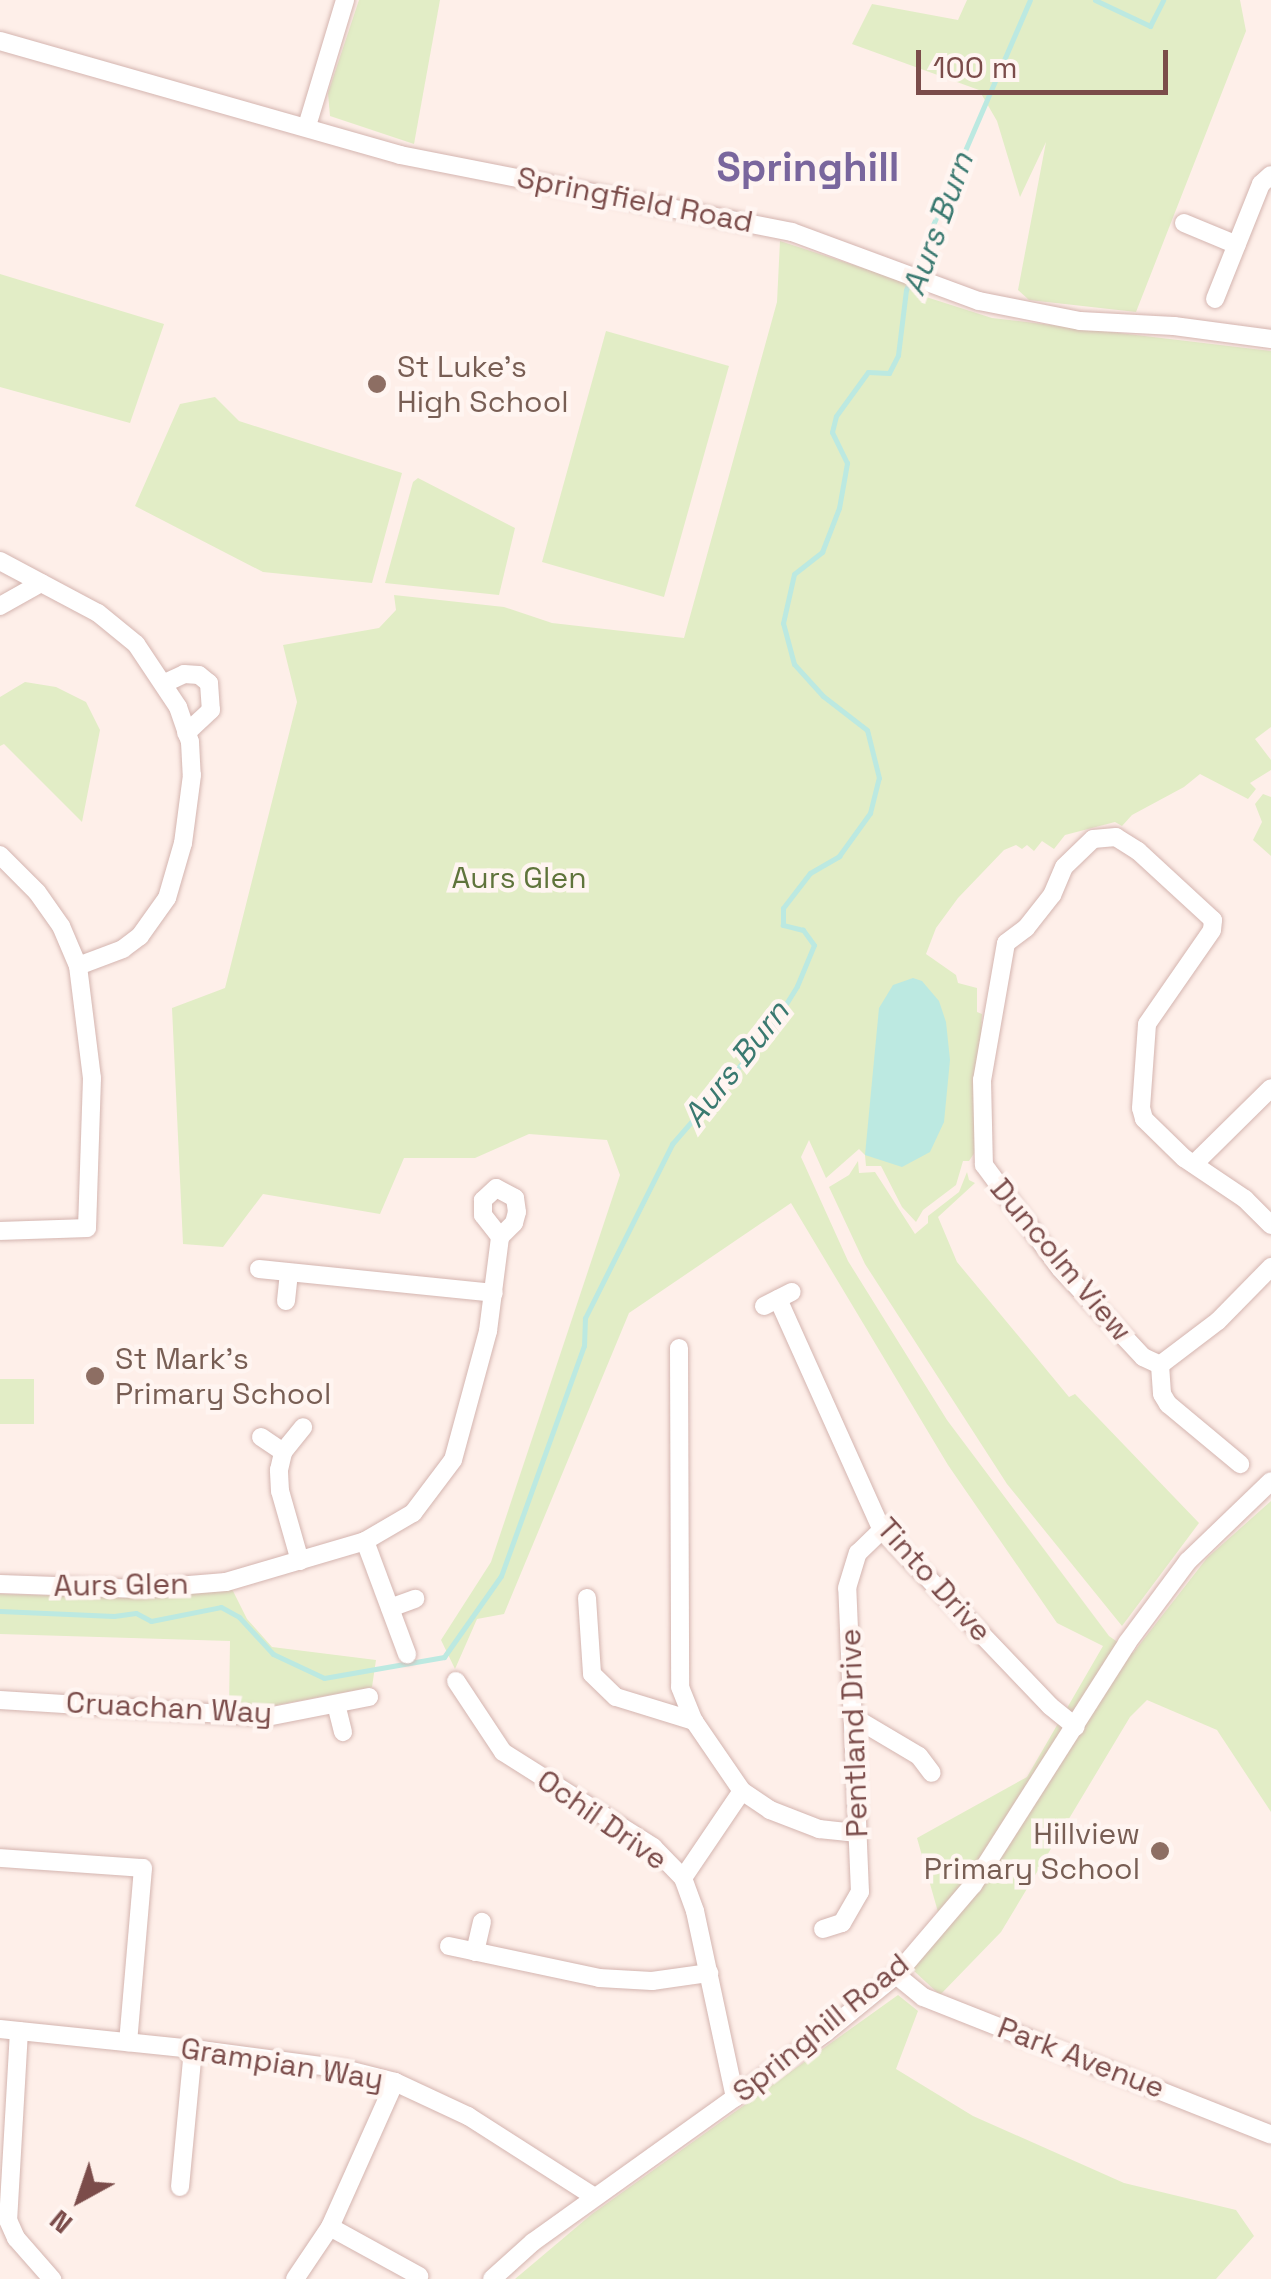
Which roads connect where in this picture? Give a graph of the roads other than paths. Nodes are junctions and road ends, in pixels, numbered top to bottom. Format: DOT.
graph roads {
  1 [pos="345,0"];
  2 [pos="0,42"];
  3 [pos="307,126"];
  4 [pos="1271,174"];
  5 [pos="1184,222"];
  6 [pos="1237,246"];
  7 [pos="1216,299"];
  8 [pos="1271,339"];
  9 [pos="0,561"];
  10 [pos="41,583"];
  11 [pos="0,606"];
  12 [pos="164,683"];
  13 [pos="186,733"];
  14 [pos="0,855"];
  15 [pos="78,966"];
  16 [pos="1271,1088"];
  17 [pos="1194,1164"];
  18 [pos="1271,1225"];
  19 [pos="0,1231"];
  20 [pos="500,1237"];
  21 [pos="1271,1267"];
  22 [pos="259,1269"];
  23 [pos="290,1274"];
  24 [pos="494,1293"];
  25 [pos="778,1299"];
  26 [pos="286,1301"];
  27 [pos="678,1348"];
  28 [pos="1160,1365"];
  29 [pos="303,1427"];
  30 [pos="261,1436"];
  31 [pos="283,1452"];
  32 [pos="1240,1464"];
  33 [pos="1271,1482"];
  34 [pos="882,1530"];
  35 [pos="365,1540"];
  36 [pos="300,1562"];
  37 [pos="0,1584"];
  38 [pos="587,1598"];
  39 [pos="414,1599"];
  40 [pos="390,1608"];
  41 [pos="407,1654"];
  42 [pos="456,1681"];
  43 [pos="369,1697"];
  44 [pos="0,1700"];
  45 [pos="336,1704"];
  46 [pos="855,1718"];
  47 [pos="694,1721"];
  48 [pos="1076,1727"];
  49 [pos="343,1732"];
  50 [pos="932,1773"];
  51 [pos="742,1791"];
  52 [pos="858,1833"];
  53 [pos="0,1858"];
  54 [pos="683,1878"];
  55 [pos="482,1922"];
  56 [pos="823,1929"];
  57 [pos="449,1946"];
  58 [pos="475,1952"];
  59 [pos="709,1973"];
  60 [pos="896,1975"];
  61 [pos="10,2030"];
  62 [pos="128,2042"];
  63 [pos="193,2049"];
  64 [pos="396,2082"];
  65 [pos="735,2098"];
  66 [pos="1271,2135"];
  67 [pos="180,2187"];
  68 [pos="593,2196"];
  69 [pos="330,2227"];
  70 [pos="419,2276"];
  71 [pos="52,2279"];
  72 [pos="295,2279"];
  73 [pos="492,2279"];
  1 -- 3 [label="street"];
  2 -- 3 [label="street, Springfield Road"];
  3 -- 8 [label="street, Springfield Road"];
  4 -- 6 [label="street"];
  5 -- 6 [label="street"];
  6 -- 7 [label="street"];
  9 -- 10 [label="street"];
  10 -- 11 [label="street"];
  10 -- 12 [label="street"];
  12 -- 13 [label="street"];
  12 -- 13 [label="street"];
  13 -- 15 [label="street"];
  14 -- 15 [label="street"];
  15 -- 19 [label="street"];
  16 -- 17 [label="street"];
  17 -- 18 [label="street, Duncolm View"];
  17 -- 28 [label="street, Duncolm View"];
  20 -- 24 [label="street, Aurs Glen"];
  21 -- 28 [label="street, Duncolm View"];
  22 -- 23 [label="street"];
  23 -- 24 [label="street"];
  23 -- 26 [label="street"];
  24 -- 35 [label="street, Aurs Glen"];
  25 -- 34 [label="street, Tinto Drive"];
  27 -- 47 [label="street"];
  28 -- 32 [label="street, Duncolm View"];
  29 -- 31 [label="street"];
  30 -- 31 [label="street"];
  31 -- 36 [label="street"];
  33 -- 48 [label="street, Springhill Road"];
  34 -- 46 [label="street, Pentland Drive"];
  34 -- 48 [label="street, Tinto Drive"];
  35 -- 36 [label="street, Aurs Glen"];
  35 -- 40 [label="street"];
  36 -- 37 [label="street, Aurs Glen"];
  38 -- 47 [label="street"];
  39 -- 40 [label="street"];
  40 -- 41 [label="street"];
  42 -- 54 [label="street, Ochil Drive"];
  43 -- 45 [label="street, Cruachan Way"];
  44 -- 45 [label="street, Cruachan Way"];
  45 -- 49 [label="street"];
  46 -- 50 [label="street"];
  46 -- 52 [label="street, Pentland Drive"];
  47 -- 51 [label="street"];
  48 -- 60 [label="street, Springhill Road"];
  51 -- 52 [label="street"];
  51 -- 54 [label="street"];
  52 -- 56 [label="street, Pentland Drive"];
  53 -- 62 [label="street"];
  54 -- 59 [label="street, Ochil Drive"];
  55 -- 58 [label="street"];
  57 -- 58 [label="street"];
  58 -- 59 [label="street"];
  59 -- 65 [label="street, Ochil Drive"];
  60 -- 65 [label="street, Springhill Road"];
  60 -- 66 [label="street, Park Avenue"];
  61 -- 62 [label="street, Grampian Way"];
  61 -- 71 [label="street"];
  62 -- 63 [label="street, Grampian Way"];
  63 -- 64 [label="street, Grampian Way"];
  63 -- 67 [label="street"];
  64 -- 68 [label="street, Grampian Way"];
  64 -- 69 [label="street"];
  65 -- 68 [label="street, Springhill Road"];
  68 -- 73 [label="street, Springhill Road"];
  69 -- 70 [label="street"];
  69 -- 72 [label="street"];
}
